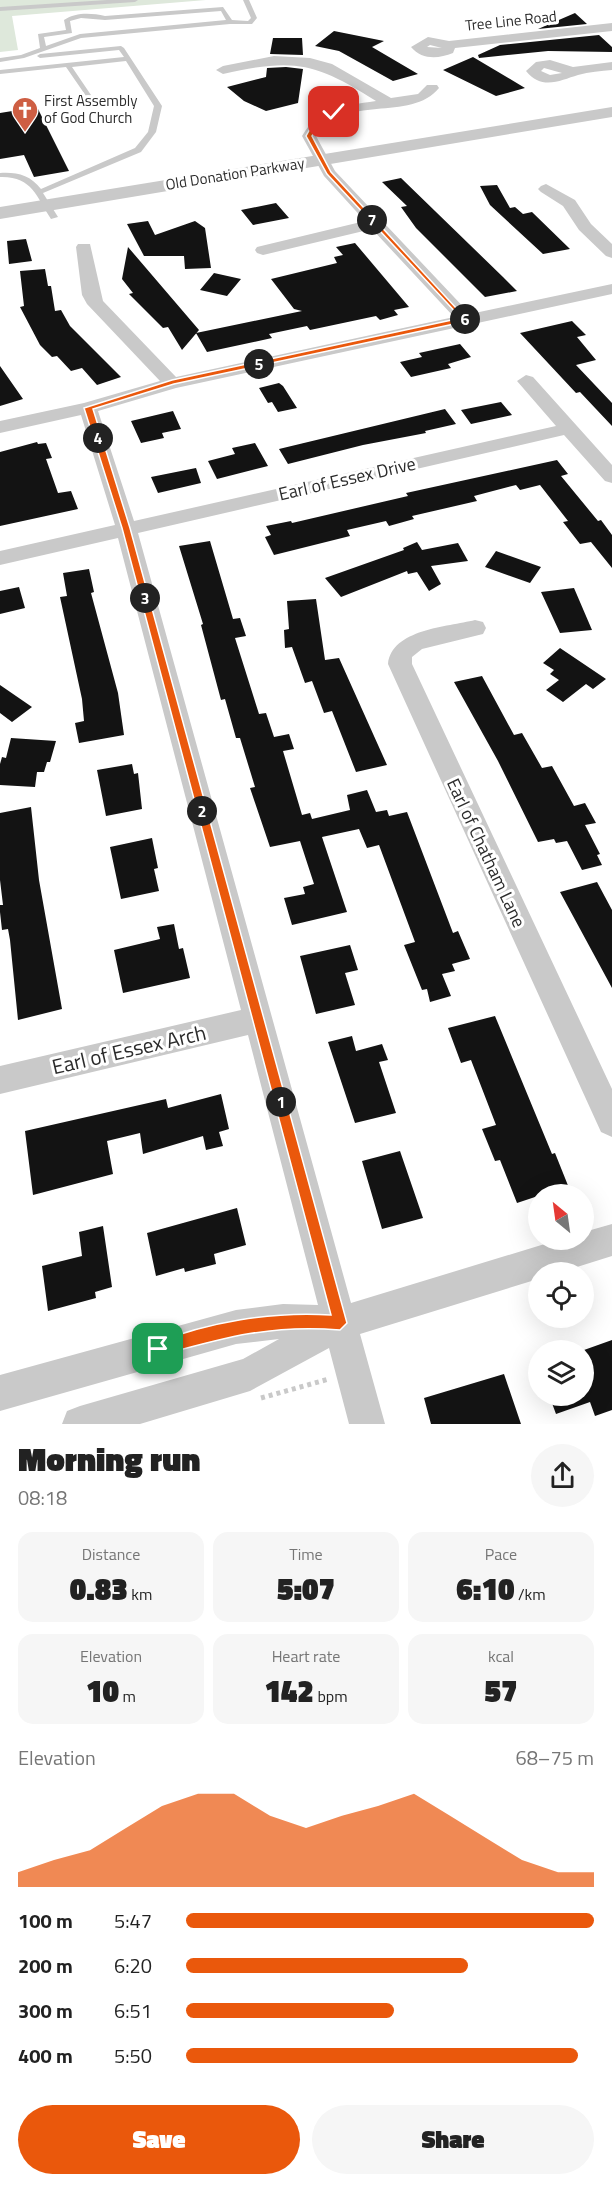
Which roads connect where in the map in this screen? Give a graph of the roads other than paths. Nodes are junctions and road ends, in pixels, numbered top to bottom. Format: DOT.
graph roads {
  1 [pos="135,0"];
  2 [pos="246,0"];
  3 [pos="37,3"];
  4 [pos="0,9"];
  5 [pos="105,18"];
  6 [pos="230,21"];
  7 [pos="612,27"];
  8 [pos="70,32"];
  9 [pos="112,32"];
  10 [pos="80,36"];
  11 [pos="449,45"];
  12 [pos="121,48"];
  13 [pos="44,49"];
  14 [pos="22,57"];
  15 [pos="128,59"];
  16 [pos="0,60"];
  17 [pos="68,65"];
  18 [pos="0,66"];
  19 [pos="612,66"];
  20 [pos="223,70"];
  21 [pos="568,70"];
  22 [pos="0,72"];
  23 [pos="432,88"];
  24 [pos="88,95"];
  25 [pos="388,102"];
  26 [pos="612,112"];
  27 [pos="612,126"];
  28 [pos="325,167"];
  29 [pos="0,175"];
  30 [pos="546,189"];
  31 [pos="46,205"];
  32 [pos="0,213"];
  33 [pos="375,223"];
  34 [pos="0,225"];
  35 [pos="84,247"];
  36 [pos="264,250"];
  37 [pos="612,253"];
  38 [pos="612,289"];
  39 [pos="466,320"];
  40 [pos="526,381"];
  41 [pos="172,382"];
  42 [pos="88,408"];
  43 [pos="0,427"];
  44 [pos="567,429"];
  45 [pos="612,477"];
  46 [pos="126,528"];
  47 [pos="0,558"];
  48 [pos="475,628"];
  49 [pos="259,1019"];
  50 [pos="0,1080"];
  51 [pos="612,1122"];
  52 [pos="612,1240"];
  53 [pos="340,1323"];
  54 [pos="0,1393"];
  55 [pos="80,1424"];
  56 [pos="367,1424"];
  1 -- 3 [label="lane"];
  2 -- 6 [label="lane"];
  3 -- 4 [label="lane"];
  5 -- 6 [label="lane"];
  5 -- 8 [label="lane"];
  5 -- 9 [label="lane"];
  6 -- 9 [label="lane"];
  7 -- 11 [label="street, Tree Line Road"];
  8 -- 10 [label="lane"];
  8 -- 13 [label="lane"];
  9 -- 10 [label="lane"];
  9 -- 12 [label="lane"];
  10 -- 13 [label="lane"];
  12 -- 14 [label="lane"];
  12 -- 15 [label="lane"];
  13 -- 14 [label="lane"];
  14 -- 16 [label="lane"];
  14 -- 18 [label="lane"];
  15 -- 17 [label="lane"];
  15 -- 31 [label="lane"];
  17 -- 22 [label="lane"];
  17 -- 24 [label="lane"];
  19 -- 21 [label="street"];
  20 -- 25 [label="street"];
  23 -- 25 [label="street"];
  25 -- 28 [label="street"];
  26 -- 28 [label="street, Old Donation Parkway"];
  27 -- 28 [label="street, Old Donation Parkway"];
  28 -- 31 [label="street, Old Donation Parkway"];
  28 -- 33 [label="street"];
  29 -- 31 [label="lane"];
  30 -- 37 [label="street"];
  31 -- 32 [label="street, Old Donation Parkway"];
  31 -- 34 [label="street, Old Donation Parkway"];
  33 -- 36 [label="street"];
  33 -- 39 [label="street"];
  35 -- 41 [label="street"];
  38 -- 39 [label="street"];
  39 -- 41 [label="street"];
  40 -- 44 [label="street"];
  41 -- 42 [label="street"];
  42 -- 43 [label="street"];
  42 -- 46 [label="street"];
  44 -- 45 [label="street"];
  44 -- 46 [label="street, Earl of Essex Drive"];
  46 -- 47 [label="street"];
  46 -- 49 [label="street"];
  48 -- 51 [label="street, Earl of Chatham Lane"];
  49 -- 50 [label="street, Earl of Essex Arch"];
  49 -- 53 [label="street"];
  52 -- 53 [label="street"];
  53 -- 54 [label="street"];
  53 -- 55 [label="street"];
  53 -- 56 [label="street"];
}
